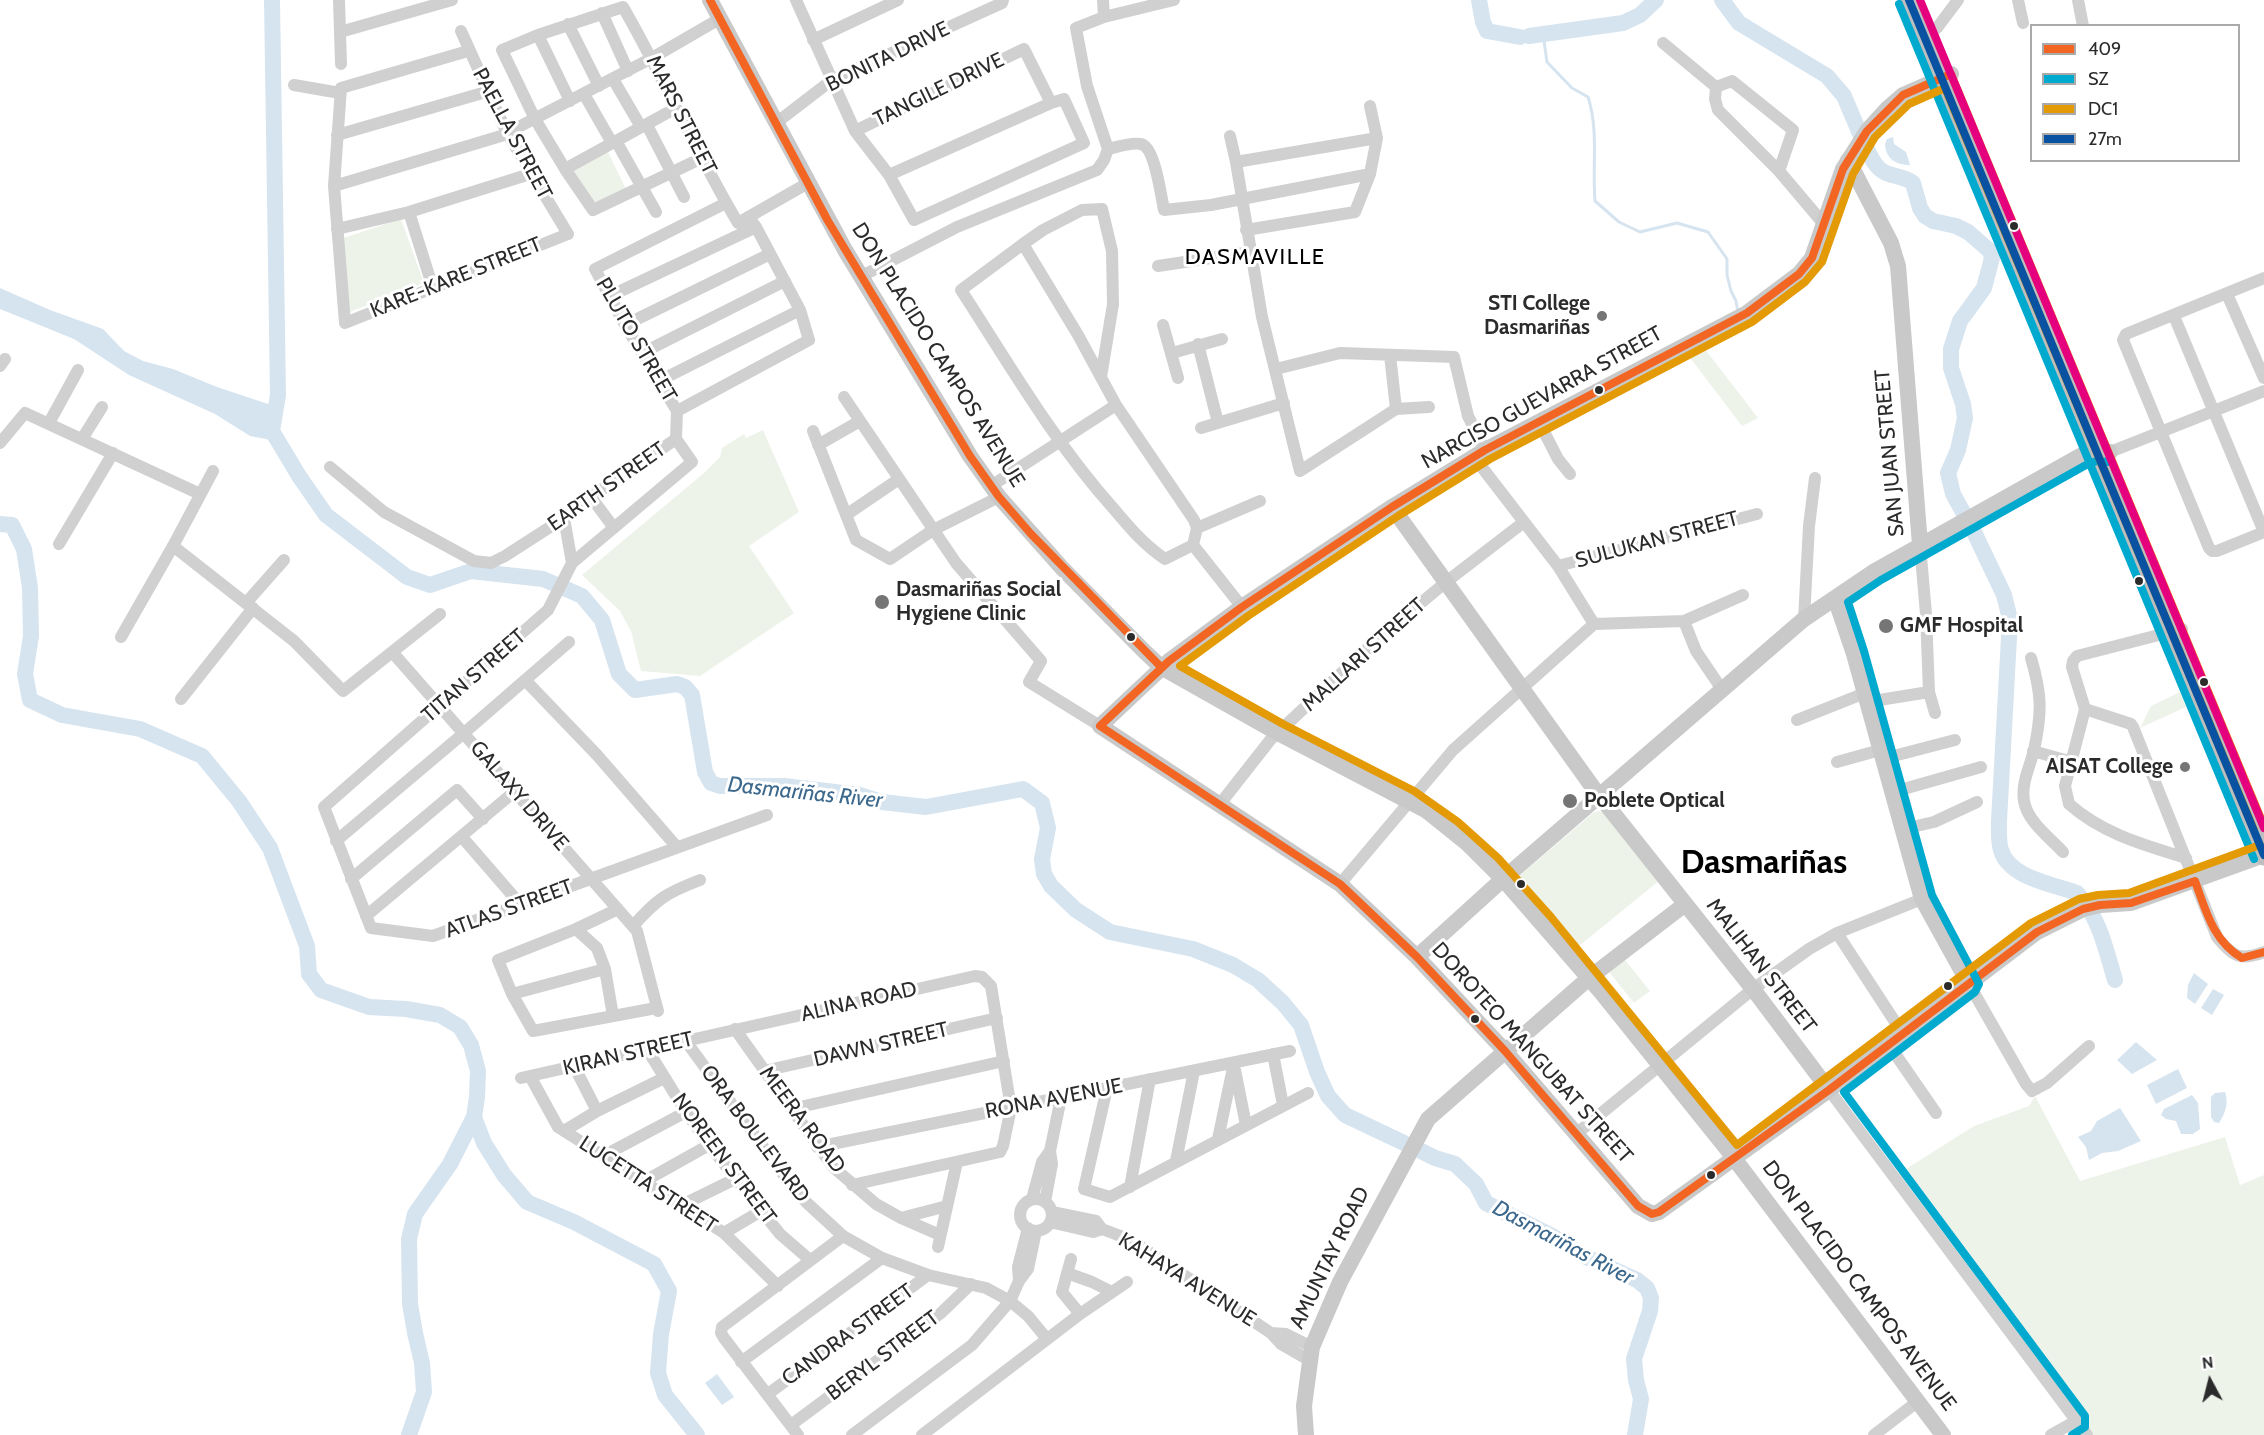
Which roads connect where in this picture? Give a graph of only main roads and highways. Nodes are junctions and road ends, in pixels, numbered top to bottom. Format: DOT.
graph roads {
  1 [pos="1909,0"];
  2 [pos="1919,0"];
  3 [pos="1927,32"];
  4 [pos="2177,630"];
  5 [pos="2264,826"];
  6 [pos="2264,855"];
  1 -- 3 [label="highway"];
  2 -- 3 [label="highway"];
  3 -- 4 [label="highway"];
  4 -- 5 [label="highway"];
  4 -- 6 [label="highway"];
}
